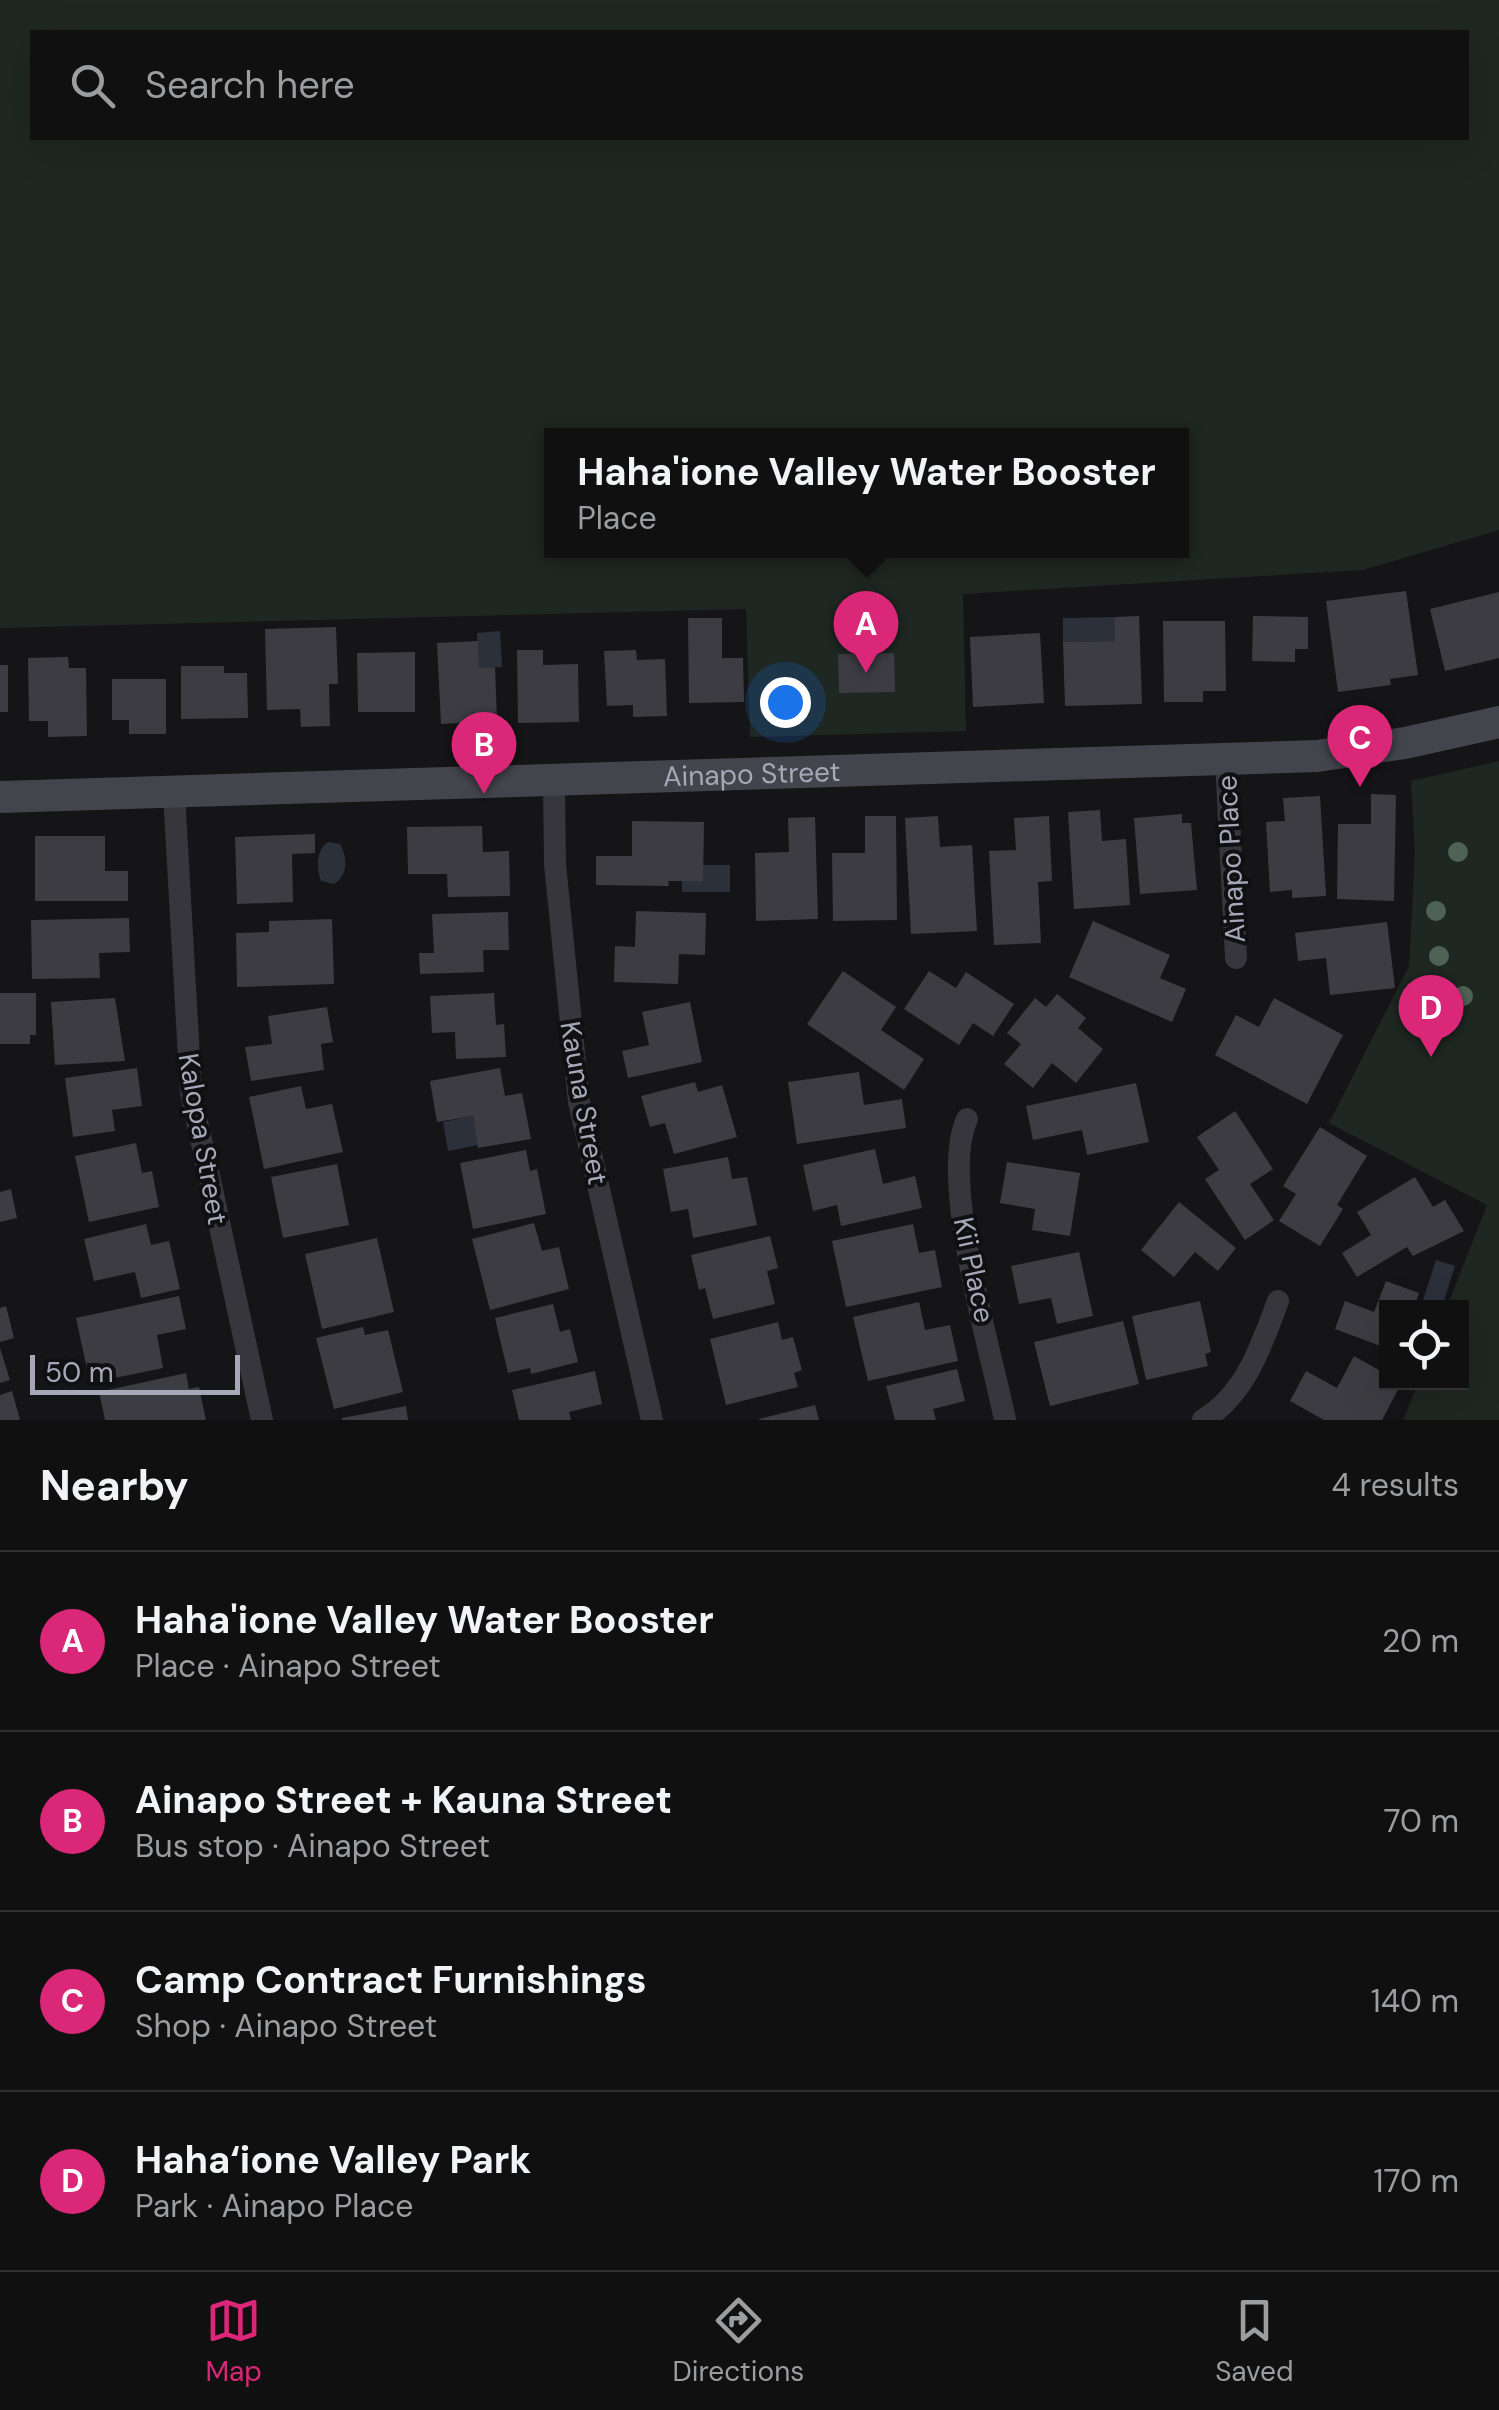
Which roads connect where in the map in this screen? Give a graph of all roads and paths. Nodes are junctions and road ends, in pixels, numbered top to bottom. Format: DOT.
graph roads {
  1 [pos="1499,722"];
  2 [pos="1226,760"];
  3 [pos="554,780"];
  4 [pos="174,793"];
  5 [pos="0,797"];
  6 [pos="1236,958"];
  7 [pos="967,1119"];
  8 [pos="1278,1301"];
  9 [pos="262,1420"];
  10 [pos="652,1420"];
  11 [pos="1006,1420"];
  12 [pos="1203,1420"];
  1 -- 2 [label="street, Ainapo Street"];
  2 -- 3 [label="street, Ainapo Street"];
  2 -- 6 [label="street, Ainapo Place"];
  3 -- 4 [label="street, Ainapo Street"];
  3 -- 10 [label="street, Kauna Street"];
  4 -- 5 [label="street, Ainapo Street"];
  4 -- 9 [label="street, Kalopa Street"];
  7 -- 11 [label="street, Kii Place"];
  8 -- 12 [label="street"];
}
